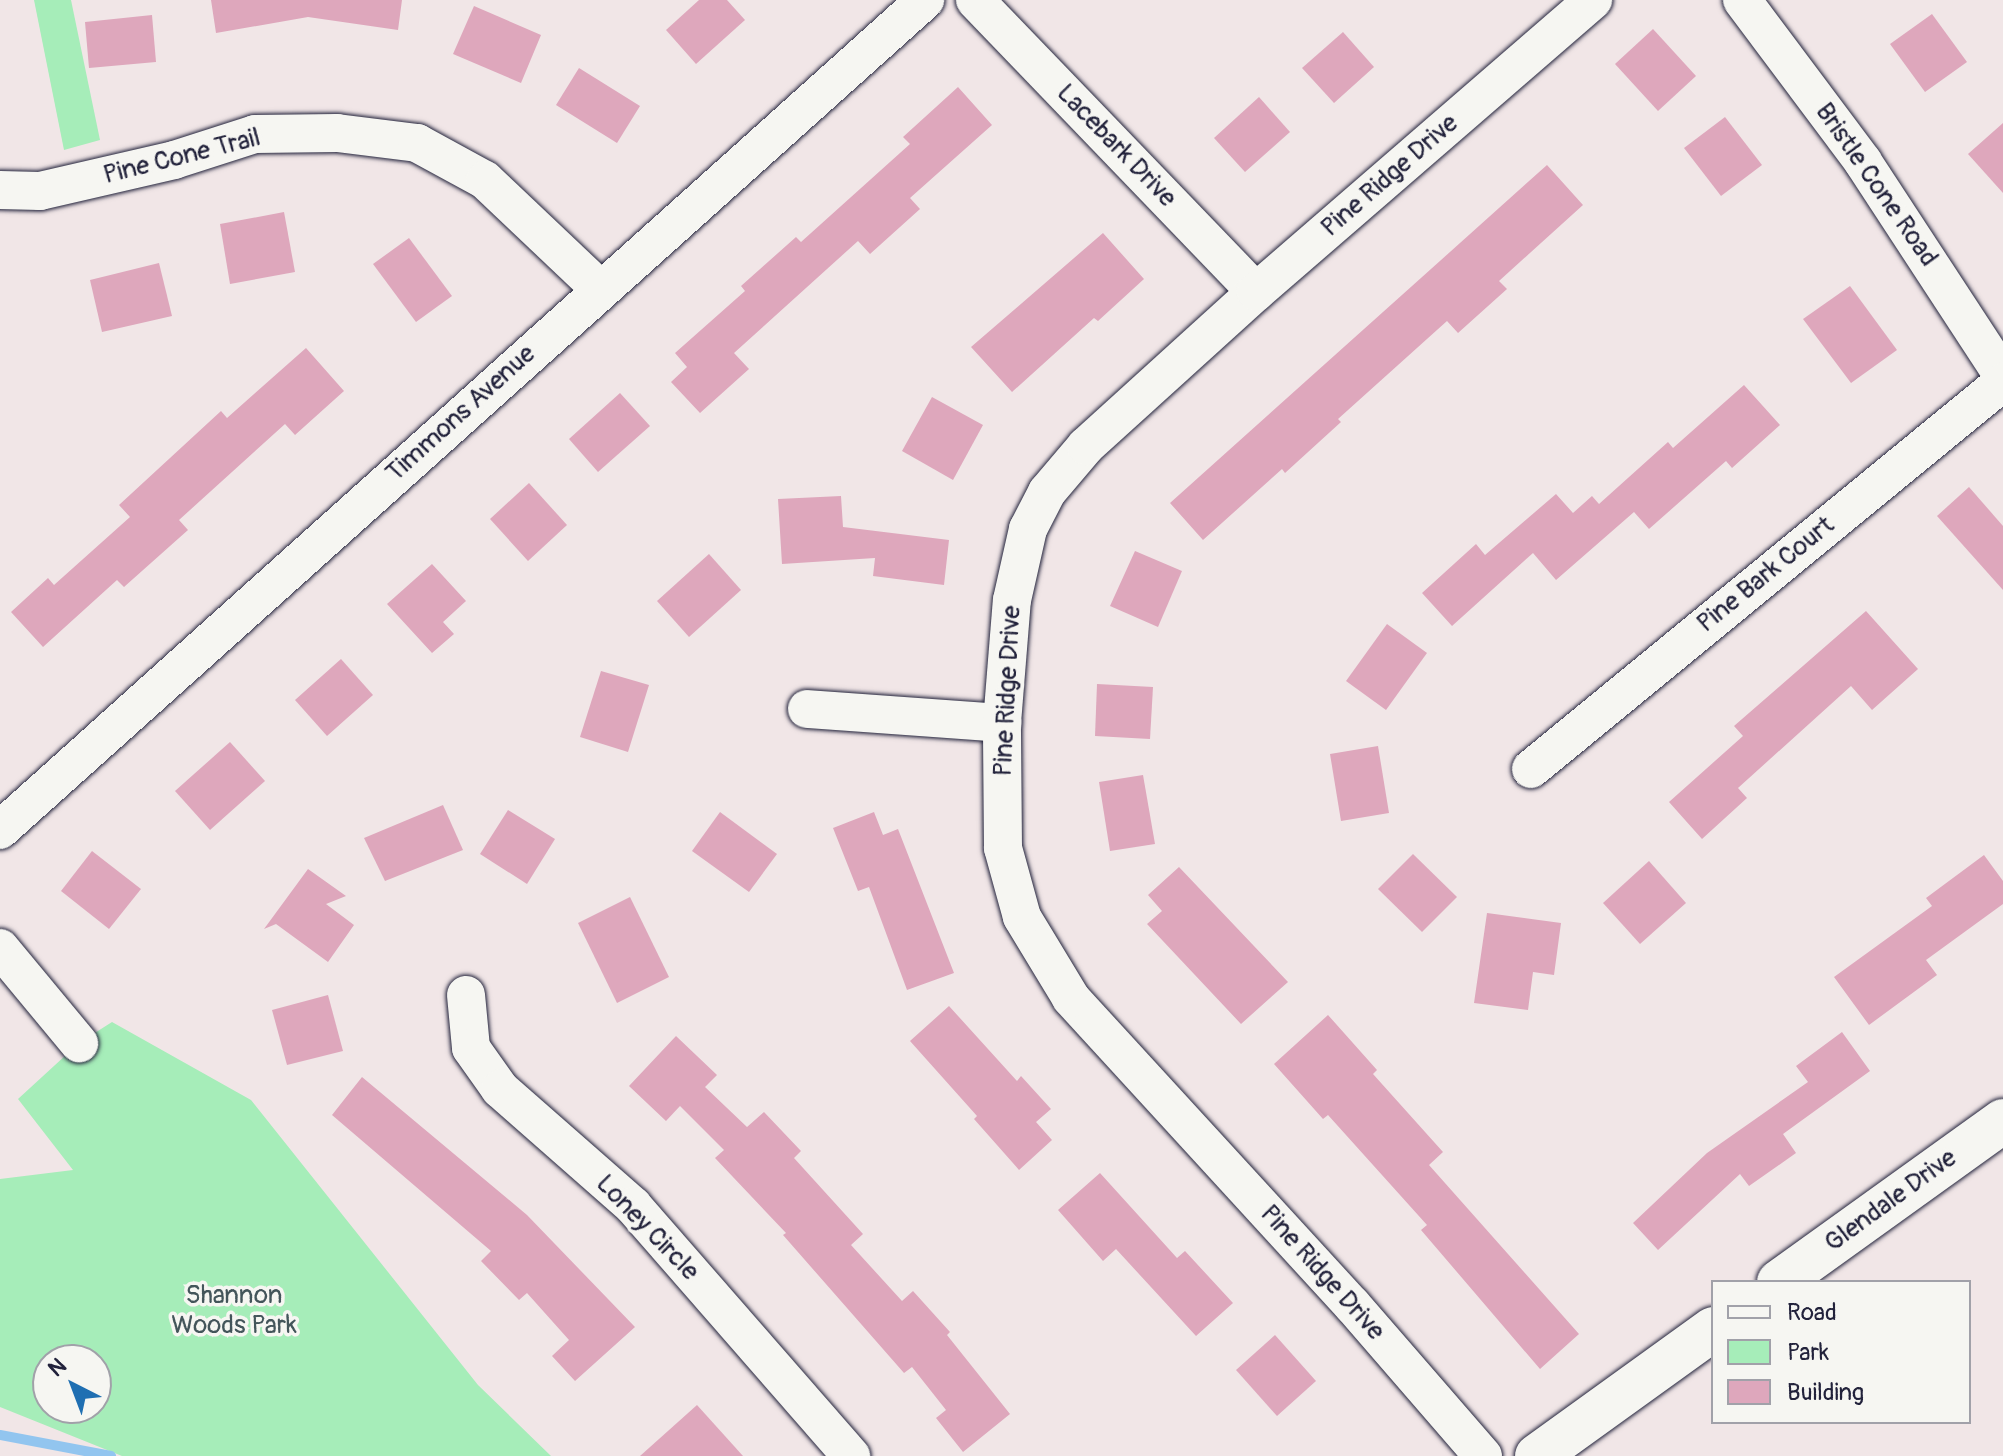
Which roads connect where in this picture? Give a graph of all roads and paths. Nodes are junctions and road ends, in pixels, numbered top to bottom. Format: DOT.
graph roads {
  1 [pos="925,0"];
  2 [pos="975,0"];
  3 [pos="1593,0"];
  4 [pos="1742,0"];
  5 [pos="0,190"];
  6 [pos="600,289"];
  7 [pos="1256,292"];
  8 [pos="2003,379"];
  9 [pos="807,709"];
  10 [pos="1002,723"];
  11 [pos="1531,769"];
  12 [pos="0,830"];
  13 [pos="0,948"];
  14 [pos="466,995"];
  15 [pos="79,1043"];
  16 [pos="2003,1121"];
  17 [pos="1782,1280"];
  18 [pos="1711,1330"];
  19 [pos="851,1456"];
  20 [pos="1483,1456"];
  21 [pos="1537,1456"];
  1 -- 6 [label="street, Timmons Avenue"];
  2 -- 7 [label="street, Lacebark Drive"];
  3 -- 7 [label="street, Pine Ridge Drive"];
  4 -- 8 [label="street, Bristle Cone Road"];
  5 -- 6 [label="street, Pine Cone Trail"];
  6 -- 12 [label="street, Timmons Avenue"];
  7 -- 10 [label="street, Pine Ridge Drive"];
  8 -- 11 [label="street, Pine Bark Court"];
  9 -- 10 [label="street"];
  10 -- 20 [label="street, Pine Ridge Drive"];
  13 -- 15 [label="street"];
  14 -- 19 [label="street, Loney Circle"];
  16 -- 17 [label="street, Glendale Drive"];
  18 -- 21 [label="street"];
}
